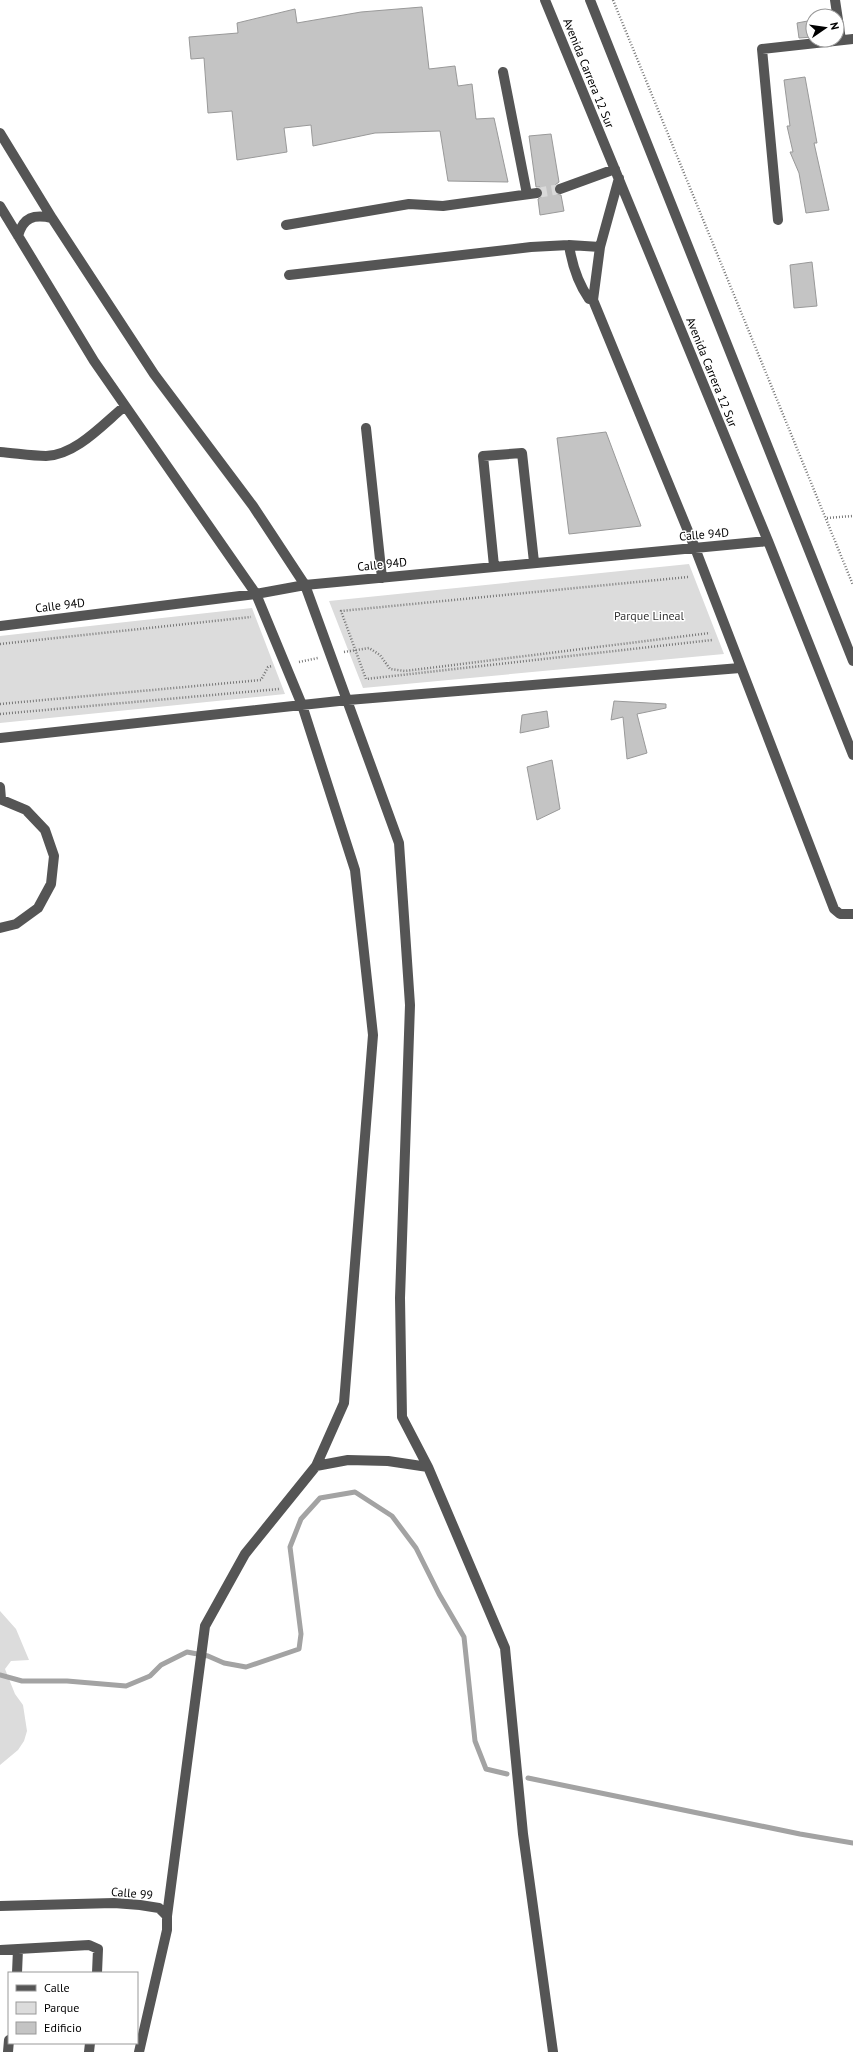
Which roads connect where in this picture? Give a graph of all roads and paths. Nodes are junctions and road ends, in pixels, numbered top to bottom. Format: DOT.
graph roads {
  1 [pos="545,0"];
  2 [pos="590,0"];
  3 [pos="613,0"];
  4 [pos="805,44"];
  5 [pos="503,72"];
  6 [pos="0,133"];
  7 [pos="617,174"];
  8 [pos="560,189"];
  9 [pos="0,206"];
  10 [pos="52,218"];
  11 [pos="778,220"];
  12 [pos="286,225"];
  13 [pos="18,236"];
  14 [pos="568,246"];
  15 [pos="600,247"];
  16 [pos="289,275"];
  17 [pos="593,300"];
  18 [pos="125,406"];
  19 [pos="366,428"];
  20 [pos="0,452"];
  21 [pos="853,516"];
  22 [pos="827,518"];
  23 [pos="768,541"];
  24 [pos="694,548"];
  25 [pos="534,562"];
  26 [pos="494,566"];
  27 [pos="688,577"];
  28 [pos="382,578"];
  29 [pos="305,585"];
  30 [pos="853,585"];
  31 [pos="256,594"];
  32 [pos="254,624"];
  33 [pos="0,626"];
  34 [pos="710,633"];
  35 [pos="712,640"];
  36 [pos="0,644"];
  37 [pos="354,650"];
  38 [pos="331,655"];
  39 [pos="268,660"];
  40 [pos="853,661"];
  41 [pos="286,664"];
  42 [pos="270,667"];
  43 [pos="740,668"];
  44 [pos="273,672"];
  45 [pos="277,684"];
  46 [pos="348,700"];
  47 [pos="0,704"];
  48 [pos="302,705"];
  49 [pos="0,714"];
  50 [pos="0,738"];
  51 [pos="853,755"];
  52 [pos="0,788"];
  53 [pos="1,799"];
  54 [pos="853,914"];
  55 [pos="0,928"];
  56 [pos="316,1466"];
  57 [pos="428,1467"];
  58 [pos="0,1906"];
  59 [pos="167,1916"];
  60 [pos="0,1950"];
  61 [pos="18,1950"];
  62 [pos="17,1972"];
  63 [pos="98,1972"];
  64 [pos="139,2052"];
  65 [pos="553,2052"];
  1 -- 7 [label="street, Avenida Carrera 12 Sur"];
  2 -- 40 [label="street, Avenida Carrera 12 Sur"];
  3 -- 22 [label="path"];
  4 -- 11 [label="street"];
  5 -- 12 [label="street"];
  6 -- 10 [label="street"];
  7 -- 8 [label="street"];
  7 -- 15 [label="street"];
  7 -- 23 [label="street, Avenida Carrera 12 Sur"];
  9 -- 13 [label="street"];
  10 -- 13 [label="street"];
  10 -- 29 [label="street"];
  13 -- 18 [label="street"];
  14 -- 15 [label="street"];
  14 -- 16 [label="street"];
  14 -- 17 [label="street"];
  15 -- 17 [label="street"];
  17 -- 24 [label="street"];
  18 -- 20 [label="street"];
  18 -- 31 [label="street"];
  19 -- 28 [label="street"];
  21 -- 22 [label="path"];
  22 -- 30 [label="path"];
  23 -- 24 [label="street, Calle 94D"];
  23 -- 51 [label="street, Avenida Carrera 12 Sur"];
  24 -- 25 [label="street, Calle 94D"];
  24 -- 43 [label="street"];
  25 -- 26 [label="street, Calle 94D"];
  25 -- 26 [label="street"];
  26 -- 28 [label="street, Calle 94D"];
  27 -- 37 [label="path"];
  28 -- 29 [label="street, Calle 94D"];
  29 -- 31 [label="street, Calle 94D"];
  29 -- 38 [label="street"];
  31 -- 33 [label="street, Calle 94D"];
  31 -- 41 [label="street"];
  32 -- 36 [label="path"];
  34 -- 37 [label="path"];
  35 -- 37 [label="path"];
  37 -- 38 [label="path"];
  38 -- 41 [label="path"];
  38 -- 46 [label="street"];
  39 -- 42 [label="path"];
  41 -- 42 [label="path"];
  41 -- 48 [label="street"];
  42 -- 44 [label="path"];
  42 -- 47 [label="path"];
  43 -- 46 [label="street"];
  43 -- 54 [label="street"];
  45 -- 49 [label="path"];
  46 -- 48 [label="street"];
  46 -- 57 [label="street"];
  48 -- 50 [label="street"];
  48 -- 56 [label="street"];
  52 -- 53 [label="street"];
  53 -- 55 [label="street"];
  56 -- 57 [label="street"];
  56 -- 59 [label="street"];
  57 -- 65 [label="street"];
  58 -- 59 [label="street, Calle 99"];
  59 -- 64 [label="street"];
  60 -- 61 [label="street"];
  61 -- 62 [label="street"];
  61 -- 63 [label="street"];
}
